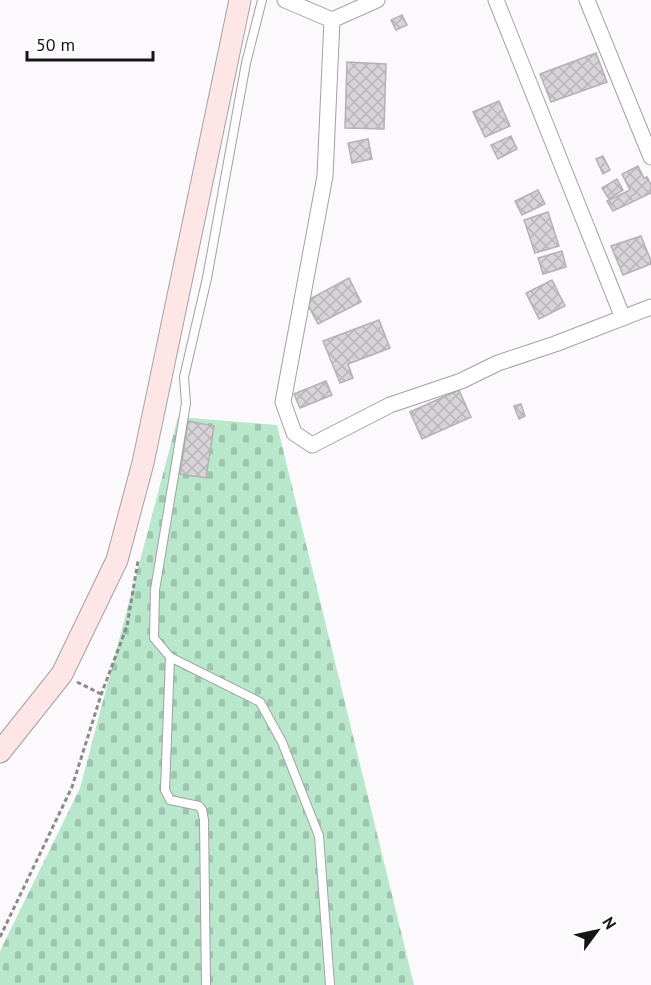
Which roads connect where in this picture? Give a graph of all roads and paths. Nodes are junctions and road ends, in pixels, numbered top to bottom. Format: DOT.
graph roads {
  1 [pos="240,0"];
  2 [pos="262,0"];
  3 [pos="285,0"];
  4 [pos="377,0"];
  5 [pos="496,0"];
  6 [pos="587,0"];
  7 [pos="332,20"];
  8 [pos="651,157"];
  9 [pos="651,307"];
  10 [pos="623,318"];
  11 [pos="139,556"];
  12 [pos="170,657"];
  13 [pos="62,674"];
  14 [pos="101,694"];
  15 [pos="0,752"];
  16 [pos="0,937"];
  17 [pos="206,985"];
  18 [pos="330,985"];
  1 -- 13 [label="main road"];
  2 -- 12 [label="lane"];
  3 -- 7 [label="street"];
  4 -- 7 [label="street"];
  5 -- 10 [label="street"];
  6 -- 8 [label="street"];
  7 -- 10 [label="street"];
  9 -- 10 [label="street"];
  11 -- 14 [label="path"];
  12 -- 17 [label="lane"];
  12 -- 18 [label="lane"];
  13 -- 14 [label="path"];
  13 -- 15 [label="main road"];
  14 -- 16 [label="path"];
}
